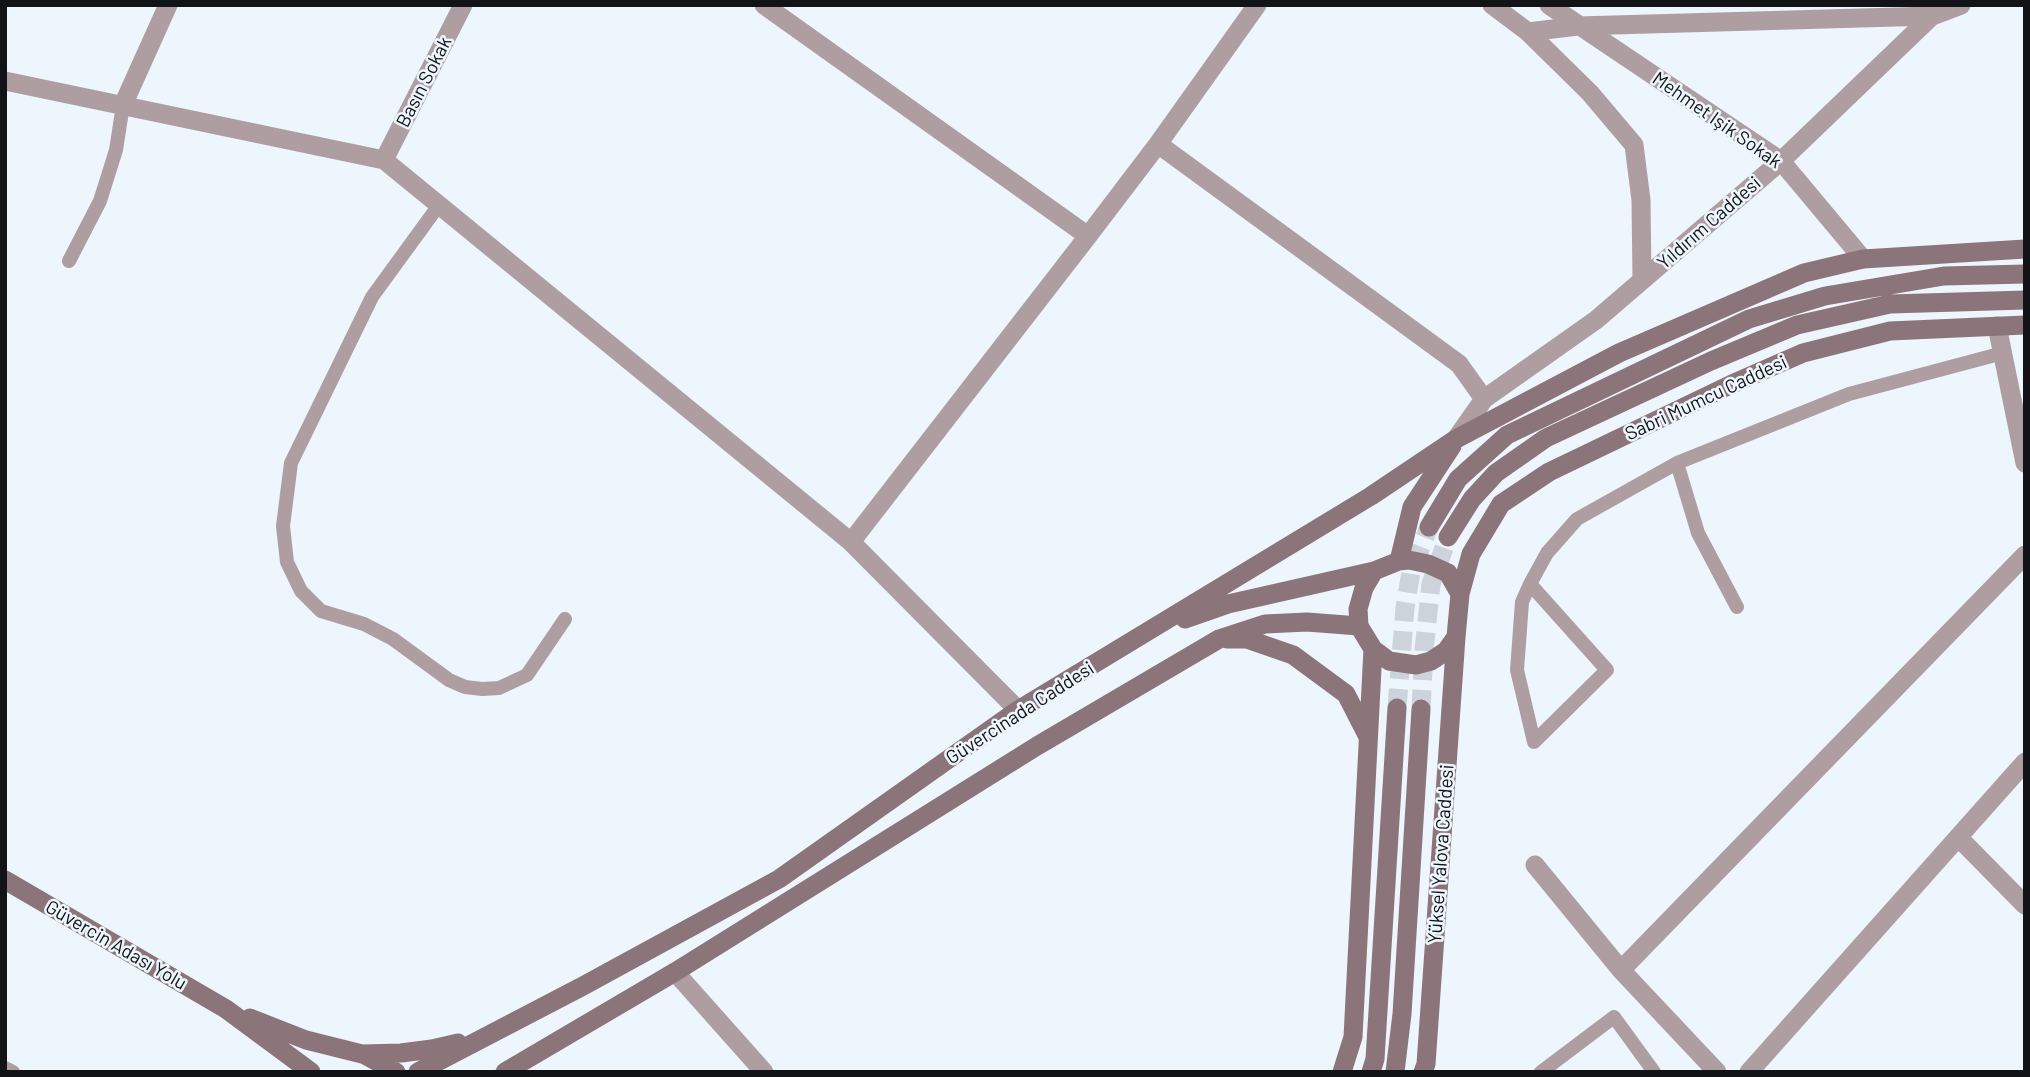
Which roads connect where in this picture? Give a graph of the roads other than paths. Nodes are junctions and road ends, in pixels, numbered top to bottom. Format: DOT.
graph roads {
  1 [pos="168,5"];
  2 [pos="463,5"];
  3 [pos="764,5"];
  4 [pos="1257,5"];
  5 [pos="1492,5"];
  6 [pos="1549,5"];
  7 [pos="1961,5"];
  8 [pos="1778,13"];
  9 [pos="1932,16"];
  10 [pos="1578,26"];
  11 [pos="1528,32"];
  12 [pos="5,81"];
  13 [pos="123,105"];
  14 [pos="1157,144"];
  15 [pos="384,160"];
  16 [pos="1781,161"];
  17 [pos="439,205"];
  18 [pos="1088,236"];
  19 [pos="2025,249"];
  20 [pos="1863,259"];
  21 [pos="69,261"];
  22 [pos="2025,274"];
  23 [pos="1642,280"];
  24 [pos="2025,300"];
  25 [pos="2025,325"];
  26 [pos="1997,326"];
  27 [pos="2003,354"];
  28 [pos="1484,399"];
  29 [pos="1456,439"];
  30 [pos="1677,463"];
  31 [pos="2025,463"];
  32 [pos="1429,527"];
  33 [pos="1448,537"];
  34 [pos="851,542"];
  35 [pos="2025,555"];
  36 [pos="1399,561"];
  37 [pos="1374,571"];
  38 [pos="1530,584"];
  39 [pos="1460,594"];
  40 [pos="1737,607"];
  41 [pos="565,620"];
  42 [pos="1359,626"];
  43 [pos="1148,632"];
  44 [pos="1456,637"];
  45 [pos="1219,639"];
  46 [pos="1373,649"];
  47 [pos="1397,708"];
  48 [pos="1421,709"];
  49 [pos="1018,710"];
  50 [pos="1368,736"];
  51 [pos="2025,762"];
  52 [pos="1958,837"];
  53 [pos="1535,865"];
  54 [pos="5,880"];
  55 [pos="2025,905"];
  56 [pos="1621,970"];
  57 [pos="675,972"];
  58 [pos="226,1009"];
  59 [pos="490,1035"];
  60 [pos="362,1054"];
  61 [pos="5,1068"];
  62 [pos="13,1072"];
  63 [pos="311,1072"];
  64 [pos="396,1072"];
  65 [pos="418,1072"];
  66 [pos="505,1072"];
  67 [pos="764,1072"];
  68 [pos="1342,1072"];
  69 [pos="1371,1072"];
  70 [pos="1395,1072"];
  71 [pos="1423,1072"];
  72 [pos="1541,1072"];
  73 [pos="1654,1072"];
  74 [pos="1717,1072"];
  75 [pos="1749,1072"];
  1 -- 13 [label="street"];
  2 -- 15 [label="street, Basın Sokak"];
  3 -- 18 [label="street"];
  4 -- 14 [label="street"];
  5 -- 11 [label="street"];
  6 -- 10 [label="street, Mehmet Işik Sokak"];
  7 -- 9 [label="street, Yıldırım Caddesi"];
  8 -- 9 [label="street"];
  8 -- 10 [label="street"];
  9 -- 16 [label="street, Yıldırım Caddesi"];
  10 -- 11 [label="street"];
  10 -- 16 [label="street, Mehmet Işik Sokak"];
  11 -- 23 [label="street"];
  12 -- 13 [label="street"];
  13 -- 15 [label="street"];
  13 -- 21 [label="lane"];
  14 -- 18 [label="street"];
  14 -- 28 [label="street"];
  15 -- 17 [label="street"];
  16 -- 20 [label="street, Mehmet Işik Sokak"];
  16 -- 23 [label="street, Yıldırım Caddesi"];
  17 -- 34 [label="street"];
  17 -- 41 [label="lane"];
  18 -- 34 [label="street"];
  19 -- 20 [label="main road"];
  20 -- 29 [label="main road"];
  22 -- 32 [label="main road"];
  23 -- 28 [label="street, Yıldırım Caddesi"];
  24 -- 33 [label="main road"];
  25 -- 26 [label="main road, Sabri Mumcu Caddesi"];
  26 -- 27 [label="street"];
  26 -- 39 [label="main road, Sabri Mumcu Caddesi"];
  27 -- 30 [label="lane"];
  27 -- 31 [label="street"];
  28 -- 29 [label="street, Yıldırım Caddesi"];
  29 -- 36 [label="main road"];
  29 -- 43 [label="main road, Güvercinada Caddesi"];
  30 -- 38 [label="lane"];
  30 -- 40 [label="lane"];
  34 -- 49 [label="street"];
  35 -- 56 [label="street"];
  36 -- 37 [label="main road"];
  36 -- 39 [label="main road"];
  37 -- 42 [label="main road"];
  37 -- 43 [label="main road"];
  38 -- 38 [label="lane"];
  39 -- 44 [label="main road"];
  42 -- 45 [label="main road, Güvercinada Caddesi"];
  42 -- 46 [label="main road"];
  43 -- 49 [label="main road, Güvercinada Caddesi"];
  44 -- 46 [label="main road"];
  44 -- 71 [label="main road, Yüksel Yalova Caddesi"];
  45 -- 50 [label="main road"];
  45 -- 57 [label="main road, Güvercinada Caddesi"];
  46 -- 50 [label="main road"];
  47 -- 69 [label="main road"];
  48 -- 70 [label="main road"];
  49 -- 59 [label="main road, Güvercinada Caddesi"];
  50 -- 68 [label="main road"];
  51 -- 52 [label="street"];
  52 -- 55 [label="street"];
  52 -- 75 [label="street"];
  53 -- 56 [label="street"];
  54 -- 58 [label="main road, Güvercin Adası Yolu"];
  56 -- 74 [label="street"];
  57 -- 66 [label="main road, Güvercinada Caddesi"];
  57 -- 67 [label="street"];
  58 -- 60 [label="main road, Güvercin Adası Yolu"];
  58 -- 63 [label="main road, Güvercin Adası Yolu"];
  59 -- 60 [label="main road, Güvercin Adası Yolu"];
  59 -- 65 [label="main road"];
  60 -- 64 [label="main road"];
  61 -- 62 [label="lane"];
  72 -- 73 [label="lane"];
}
